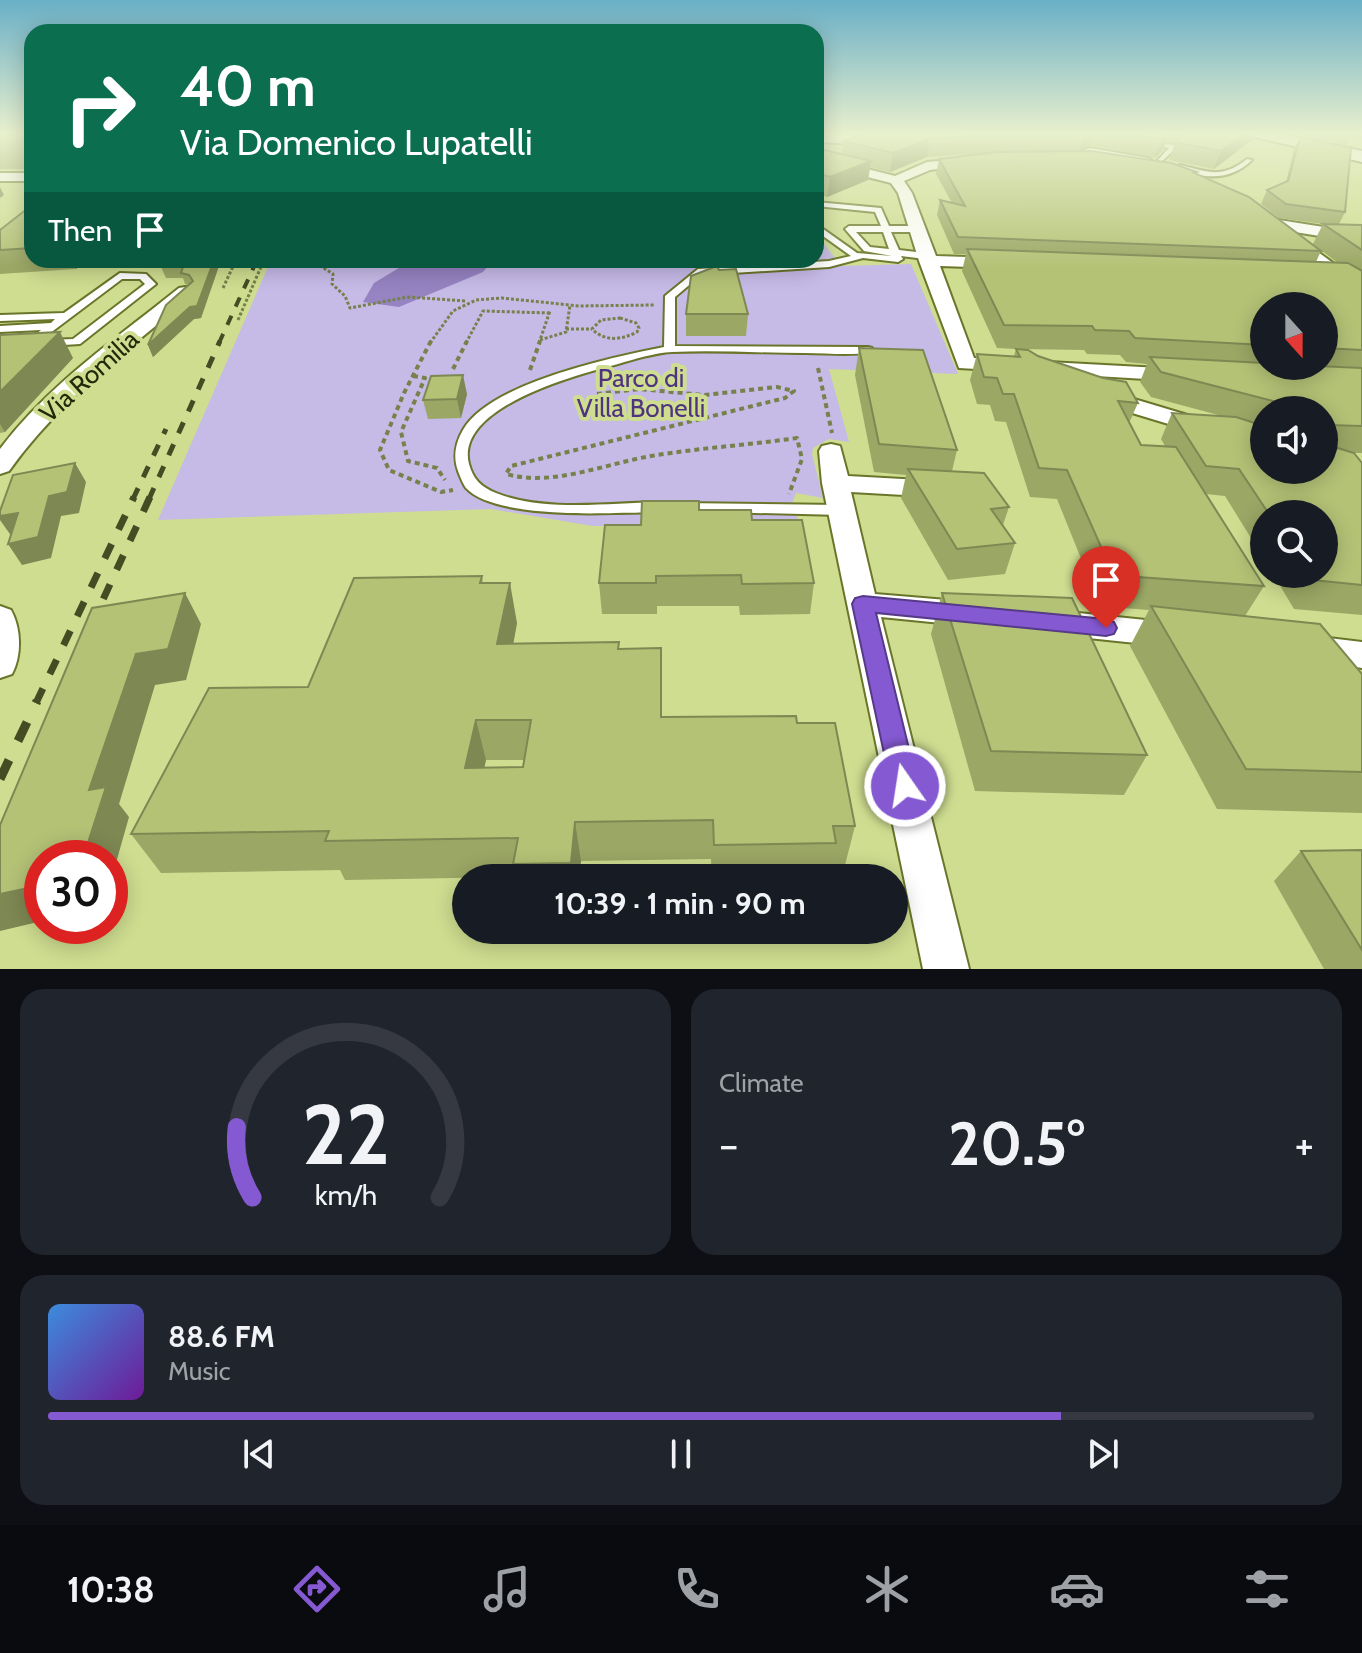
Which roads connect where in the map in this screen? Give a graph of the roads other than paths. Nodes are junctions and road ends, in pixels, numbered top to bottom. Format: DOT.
graph roads {
  1 [pos="889,178"];
  2 [pos="900,178"];
  3 [pos="1193,178"];
  4 [pos="896,180"];
  5 [pos="1225,189"];
  6 [pos="824,205"];
  7 [pos="887,229"];
  8 [pos="917,229"];
  9 [pos="824,234"];
  10 [pos="1362,238"];
  11 [pos="896,253"];
  12 [pos="862,256"];
  13 [pos="926,258"];
  14 [pos="824,264"];
  15 [pos="1018,264"];
  16 [pos="764,268"];
  17 [pos="1310,276"];
  18 [pos="1341,277"];
  19 [pos="1362,278"];
  20 [pos="185,292"];
  21 [pos="1362,293"];
  22 [pos="58,321"];
  23 [pos="0,323"];
  24 [pos="29,344"];
  25 [pos="14,345"];
  26 [pos="669,349"];
  27 [pos="868,350"];
  28 [pos="1017,366"];
  29 [pos="1208,376"];
  30 [pos="1250,442"];
  31 [pos="0,466"];
  32 [pos="835,469"];
  33 [pos="958,490"];
  34 [pos="863,604"];
  35 [pos="0,618"];
  36 [pos="1210,638"];
  37 [pos="1289,646"];
  38 [pos="1362,655"];
  39 [pos="0,665"];
  40 [pos="946,969"];
  1 -- 4 [label="street"];
  2 -- 4 [label="street"];
  3 -- 5 [label="street"];
  4 -- 8 [label="street"];
  6 -- 7 [label="lane"];
  7 -- 8 [label="lane"];
  7 -- 11 [label="lane"];
  7 -- 11 [label="lane"];
  8 -- 13 [label="street"];
  9 -- 12 [label="lane"];
  10 -- 18 [label="street"];
  11 -- 12 [label="lane"];
  11 -- 13 [label="lane"];
  12 -- 14 [label="lane"];
  13 -- 15 [label="street"];
  13 -- 28 [label="street"];
  16 -- 26 [label="lane"];
  17 -- 18 [label="street"];
  18 -- 19 [label="street"];
  18 -- 21 [label="street"];
  20 -- 31 [label="street, Via Romilia"];
  22 -- 23 [label="lane"];
  22 -- 23 [label="lane"];
  22 -- 24 [label="lane"];
  22 -- 24 [label="lane"];
  24 -- 25 [label="lane"];
  26 -- 27 [label="lane"];
  26 -- 32 [label="lane"];
  28 -- 29 [label="street"];
  28 -- 30 [label="street"];
  32 -- 33 [label="street"];
  32 -- 34 [label="street"];
  34 -- 36 [label="street"];
  34 -- 40 [label="street"];
  35 -- 39 [label="street"];
  37 -- 38 [label="street"];
}
